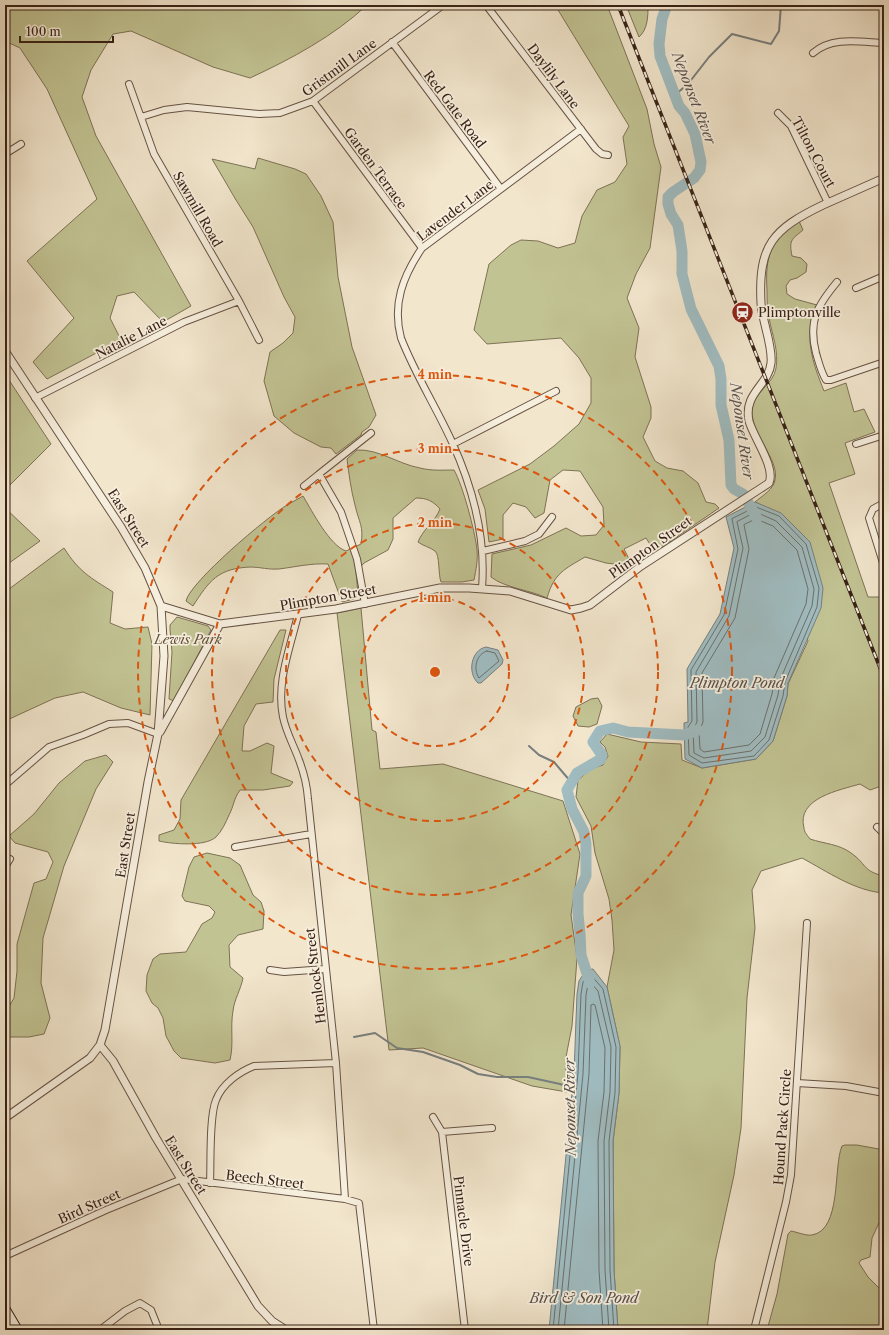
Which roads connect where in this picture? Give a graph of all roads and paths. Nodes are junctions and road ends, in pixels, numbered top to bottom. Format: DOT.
graph roads {
  1 [pos="443,5"];
  2 [pos="486,5"];
  3 [pos="392,42"];
  4 [pos="884,43"];
  5 [pos="813,54"];
  6 [pos="129,84"];
  7 [pos="313,101"];
  8 [pos="778,113"];
  9 [pos="142,117"];
  10 [pos="581,129"];
  11 [pos="21,144"];
  12 [pos="5,154"];
  13 [pos="608,155"];
  14 [pos="884,178"];
  15 [pos="501,189"];
  16 [pos="828,203"];
  17 [pos="422,248"];
  18 [pos="884,276"];
  19 [pos="837,282"];
  20 [pos="856,288"];
  21 [pos="239,301"];
  22 [pos="259,340"];
  23 [pos="5,351"];
  24 [pos="884,362"];
  25 [pos="556,391"];
  26 [pos="35,398"];
  27 [pos="372,433"];
  28 [pos="884,435"];
  29 [pos="453,444"];
  30 [pos="856,444"];
  31 [pos="319,474"];
  32 [pos="304,486"];
  33 [pos="884,503"];
  34 [pos="552,517"];
  35 [pos="483,551"];
  36 [pos="884,566"];
  37 [pos="482,588"];
  38 [pos="365,604"];
  39 [pos="161,606"];
  40 [pos="298,615"];
  41 [pos="220,624"];
  42 [pos="158,734"];
  43 [pos="5,785"];
  44 [pos="877,827"];
  45 [pos="311,834"];
  46 [pos="884,834"];
  47 [pos="235,847"];
  48 [pos="10,859"];
  49 [pos="5,867"];
  50 [pos="808,923"];
  51 [pos="326,969"];
  52 [pos="270,970"];
  53 [pos="100,1045"];
  54 [pos="336,1063"];
  55 [pos="797,1083"];
  56 [pos="884,1093"];
  57 [pos="433,1117"];
  58 [pos="5,1118"];
  59 [pos="492,1128"];
  60 [pos="442,1132"];
  61 [pos="182,1179"];
  62 [pos="210,1183"];
  63 [pos="345,1199"];
  64 [pos="5,1256"];
  65 [pos="5,1308"];
  66 [pos="18,1330"];
  67 [pos="100,1330"];
  68 [pos="159,1330"];
  69 [pos="286,1330"];
  70 [pos="374,1330"];
  71 [pos="465,1330"];
  72 [pos="754,1330"];
  1 -- 3 [label="street, Gristmill Lane"];
  2 -- 10 [label="street, Daylily Lane"];
  3 -- 7 [label="street, Gristmill Lane"];
  3 -- 15 [label="street, Red Gate Road"];
  4 -- 5 [label="street"];
  6 -- 9 [label="street, Sawmill Road"];
  7 -- 9 [label="street, Gristmill Lane"];
  7 -- 17 [label="street, Garden Terrace"];
  8 -- 16 [label="street, Tilton Court"];
  9 -- 21 [label="street, Sawmill Road"];
  10 -- 13 [label="street, Daylily Lane"];
  10 -- 15 [label="street, Lavender Lane"];
  11 -- 12 [label="street"];
  14 -- 16 [label="street, Plimpton Street"];
  15 -- 17 [label="street, Lavender Lane"];
  16 -- 37 [label="street, Plimpton Street"];
  17 -- 29 [label="street, Lavender Lane"];
  18 -- 20 [label="street"];
  19 -- 24 [label="street"];
  21 -- 22 [label="street, Sawmill Road"];
  21 -- 26 [label="street, Natalie Lane"];
  23 -- 26 [label="street, East Street"];
  25 -- 29 [label="street"];
  26 -- 39 [label="street, East Street"];
  27 -- 31 [label="street"];
  28 -- 30 [label="street"];
  29 -- 35 [label="street, Lavender Lane"];
  31 -- 32 [label="street"];
  31 -- 38 [label="street"];
  33 -- 36 [label="street"];
  34 -- 35 [label="street"];
  35 -- 37 [label="street, Lavender Lane"];
  37 -- 38 [label="street, Plimpton Street"];
  38 -- 40 [label="street, Plimpton Street"];
  39 -- 41 [label="street, Plimpton Street"];
  39 -- 42 [label="street, East Street"];
  40 -- 41 [label="street, Plimpton Street"];
  40 -- 45 [label="street, Hemlock Street"];
  41 -- 42 [label="street"];
  42 -- 43 [label="street"];
  42 -- 53 [label="street, East Street"];
  44 -- 46 [label="street"];
  45 -- 47 [label="street"];
  45 -- 51 [label="street, Hemlock Street"];
  48 -- 49 [label="street"];
  50 -- 55 [label="street, Hound Pack Circle"];
  51 -- 52 [label="street"];
  51 -- 54 [label="street, Hemlock Street"];
  53 -- 58 [label="street"];
  53 -- 61 [label="street, East Street"];
  54 -- 62 [label="street"];
  54 -- 63 [label="street, Hemlock Street"];
  55 -- 56 [label="street"];
  55 -- 72 [label="street, Hound Pack Circle"];
  57 -- 60 [label="street, Pinnacle Drive"];
  59 -- 60 [label="street"];
  60 -- 71 [label="street, Pinnacle Drive"];
  61 -- 62 [label="street, Beech Street"];
  61 -- 64 [label="street, Bird Street"];
  61 -- 69 [label="street, East Street"];
  62 -- 63 [label="street, Beech Street"];
  63 -- 70 [label="street"];
  65 -- 66 [label="main road"];
  67 -- 68 [label="street"];
}
